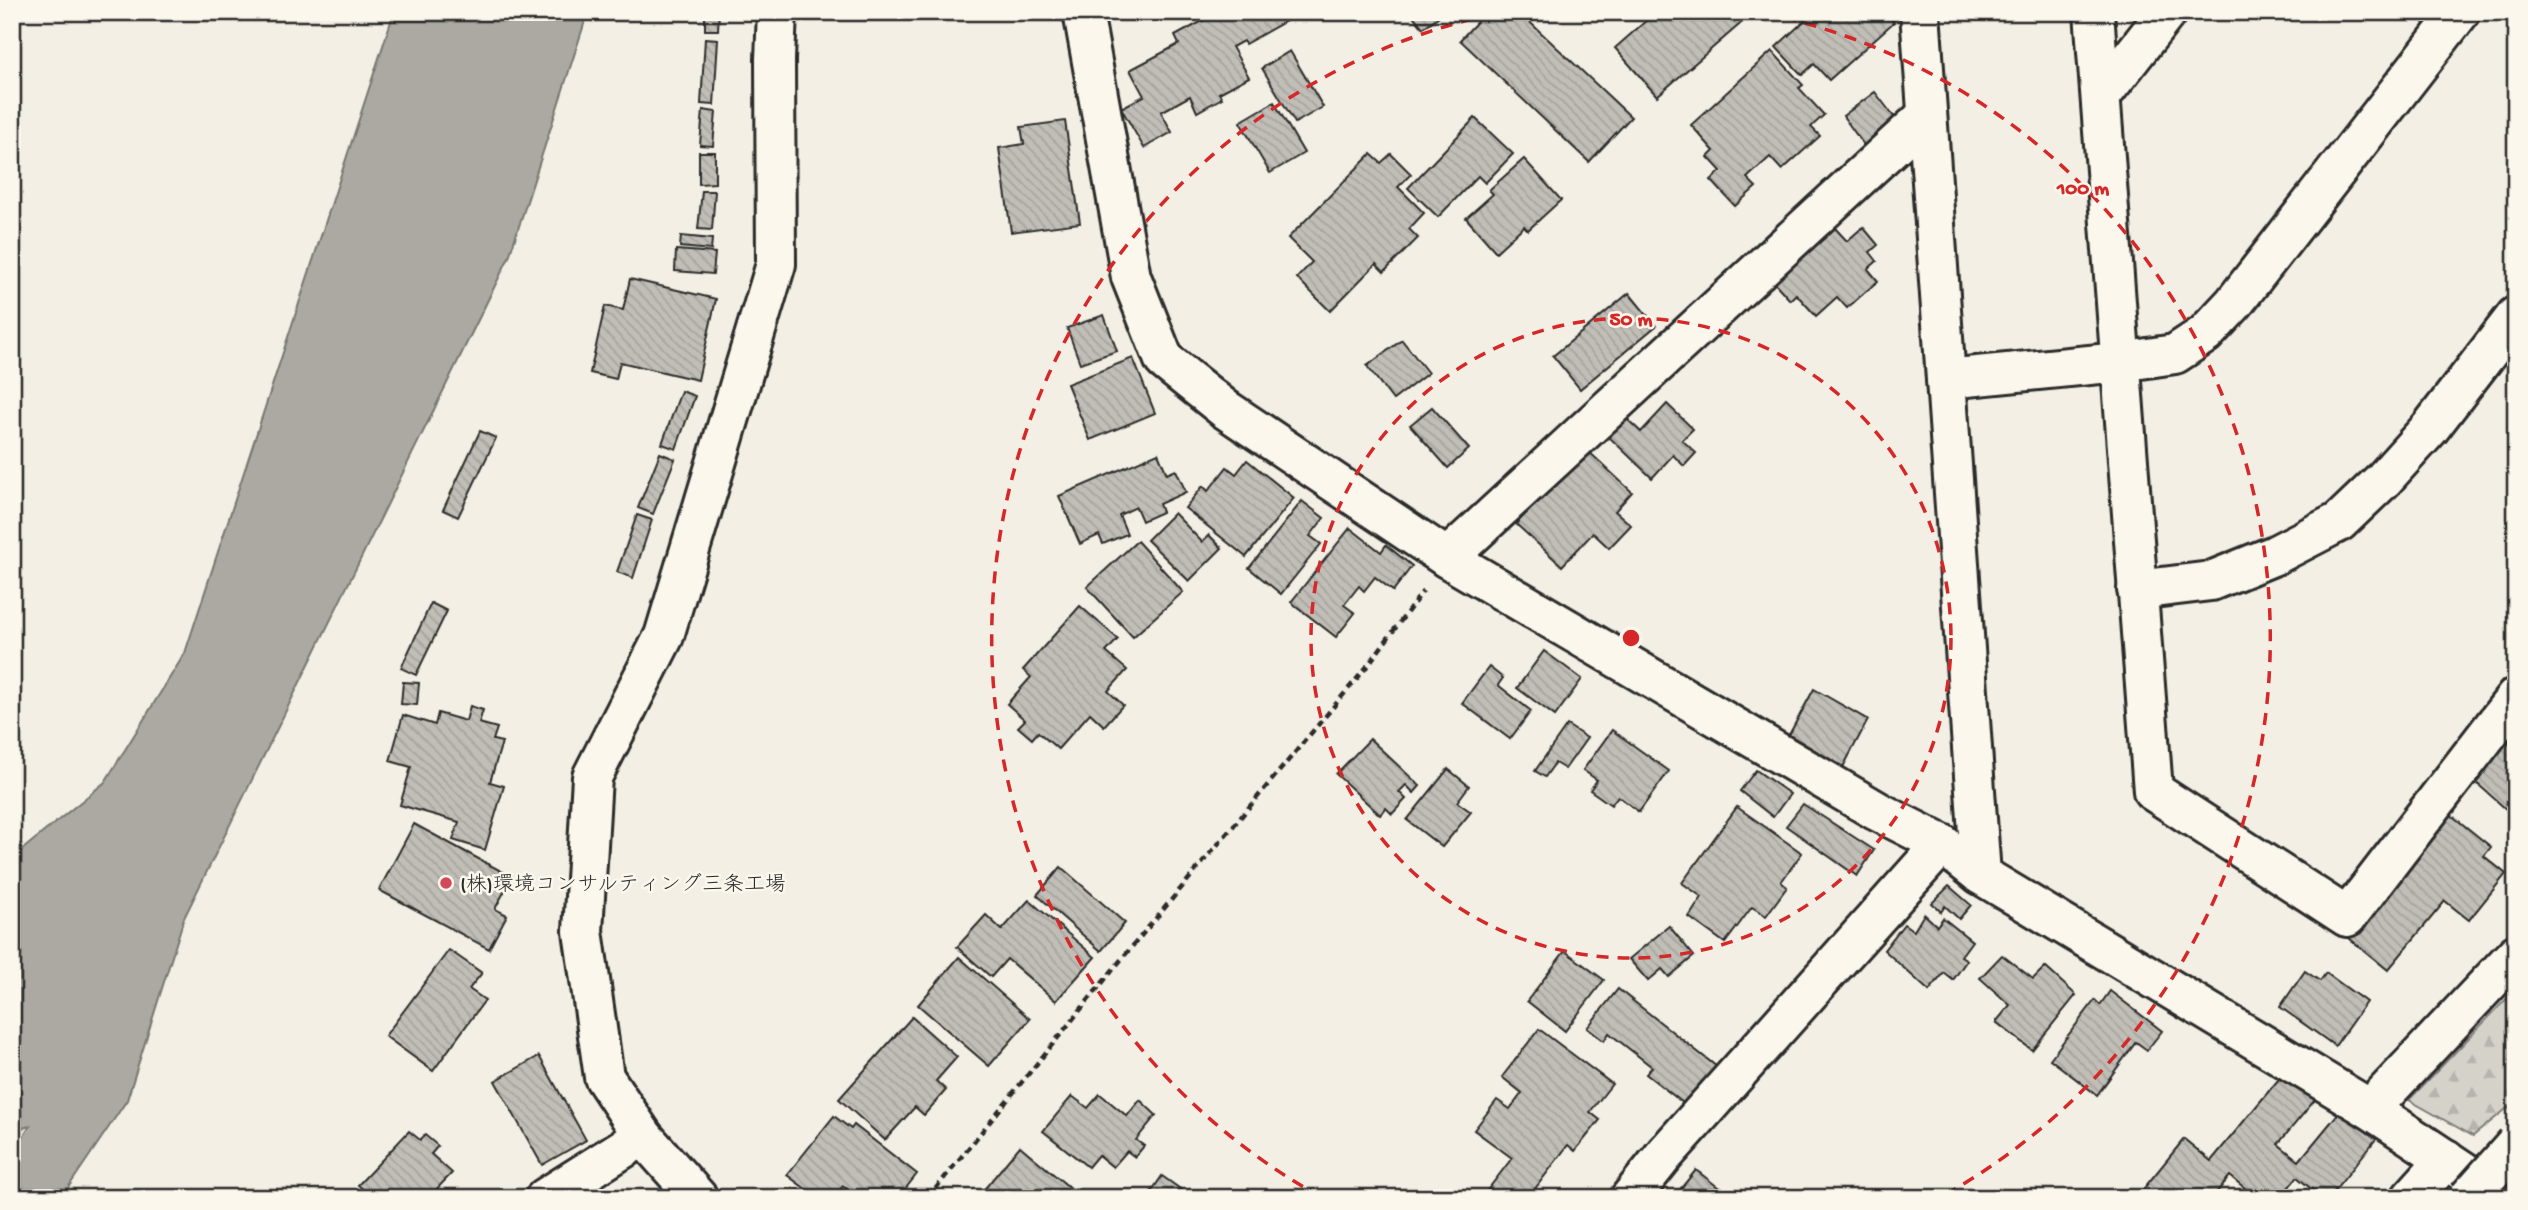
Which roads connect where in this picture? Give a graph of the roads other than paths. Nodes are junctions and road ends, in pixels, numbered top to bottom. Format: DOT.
graph roads {
  1 [pos="777,12"];
  2 [pos="1083,12"];
  3 [pos="1920,12"];
  4 [pos="2094,12"];
  5 [pos="2167,12"];
  6 [pos="2460,12"];
  7 [pos="2101,96"];
  8 [pos="1927,116"];
  9 [pos="2516,316"];
  10 [pos="2120,362"];
  11 [pos="1946,379"];
  12 [pos="1447,558"];
  13 [pos="2137,590"];
  14 [pos="2516,697"];
  15 [pos="1942,844"];
  16 [pos="1981,875"];
  17 [pos="2516,954"];
  18 [pos="2370,1109"];
  19 [pos="643,1136"];
  20 [pos="2516,1144"];
  21 [pos="2446,1159"];
  22 [pos="545,1198"];
  23 [pos="698,1198"];
  24 [pos="1630,1198"];
  25 [pos="2411,1198"];
  26 [pos="2468,1198"];
  27 [pos="2504,1198"];
  1 -- 19 [label="main road"];
  2 -- 12 [label="main road"];
  3 -- 8 [label="main road"];
  4 -- 7 [label="main road"];
  5 -- 7 [label="main road"];
  6 -- 10 [label="main road"];
  7 -- 10 [label="main road"];
  8 -- 11 [label="main road"];
  8 -- 12 [label="main road"];
  9 -- 13 [label="main road"];
  10 -- 11 [label="main road"];
  10 -- 13 [label="main road"];
  11 -- 16 [label="main road"];
  12 -- 15 [label="main road"];
  13 -- 14 [label="main road"];
  15 -- 16 [label="main road"];
  15 -- 24 [label="main road"];
  16 -- 18 [label="main road"];
  17 -- 18 [label="main road"];
  18 -- 21 [label="main road"];
  19 -- 22 [label="main road"];
  19 -- 23 [label="main road"];
  20 -- 26 [label="main road, bridge"];
  21 -- 25 [label="main road"];
  21 -- 27 [label="main road"];
}
